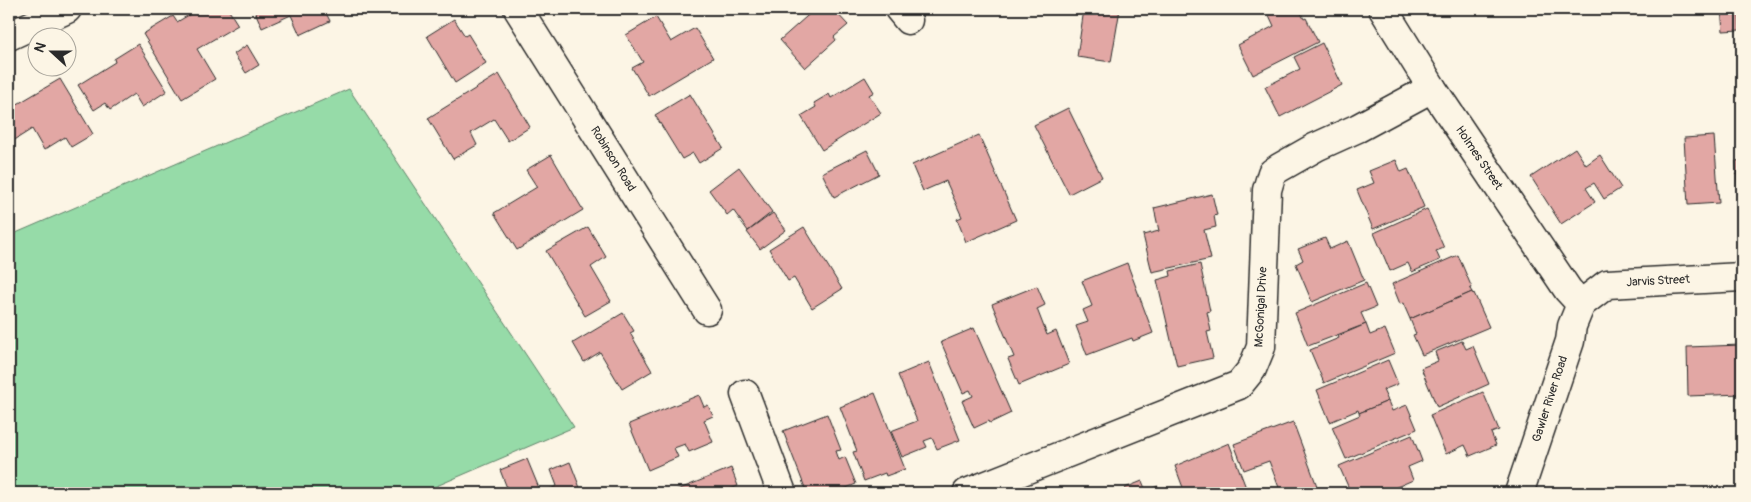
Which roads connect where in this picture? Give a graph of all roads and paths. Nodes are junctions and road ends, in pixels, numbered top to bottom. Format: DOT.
graph roads {
  1 [pos="68,9"];
  2 [pos="518,9"];
  3 [pos="1383,9"];
  4 [pos="9,36"];
  5 [pos="1432,88"];
  6 [pos="1742,277"];
  7 [pos="1581,304"];
  8 [pos="707,310"];
  9 [pos="745,394"];
  10 [pos="782,493"];
  11 [pos="967,493"];
  12 [pos="1519,493"];
  1 -- 4 [label="street"];
  2 -- 8 [label="street, Robinson Road"];
  3 -- 5 [label="street, Holmes Street"];
  5 -- 7 [label="street, Holmes Street"];
  5 -- 11 [label="street, McGonigal Drive"];
  6 -- 7 [label="street, Jarvis Street"];
  7 -- 12 [label="street, Gawler River Road"];
  9 -- 10 [label="street"];
}
